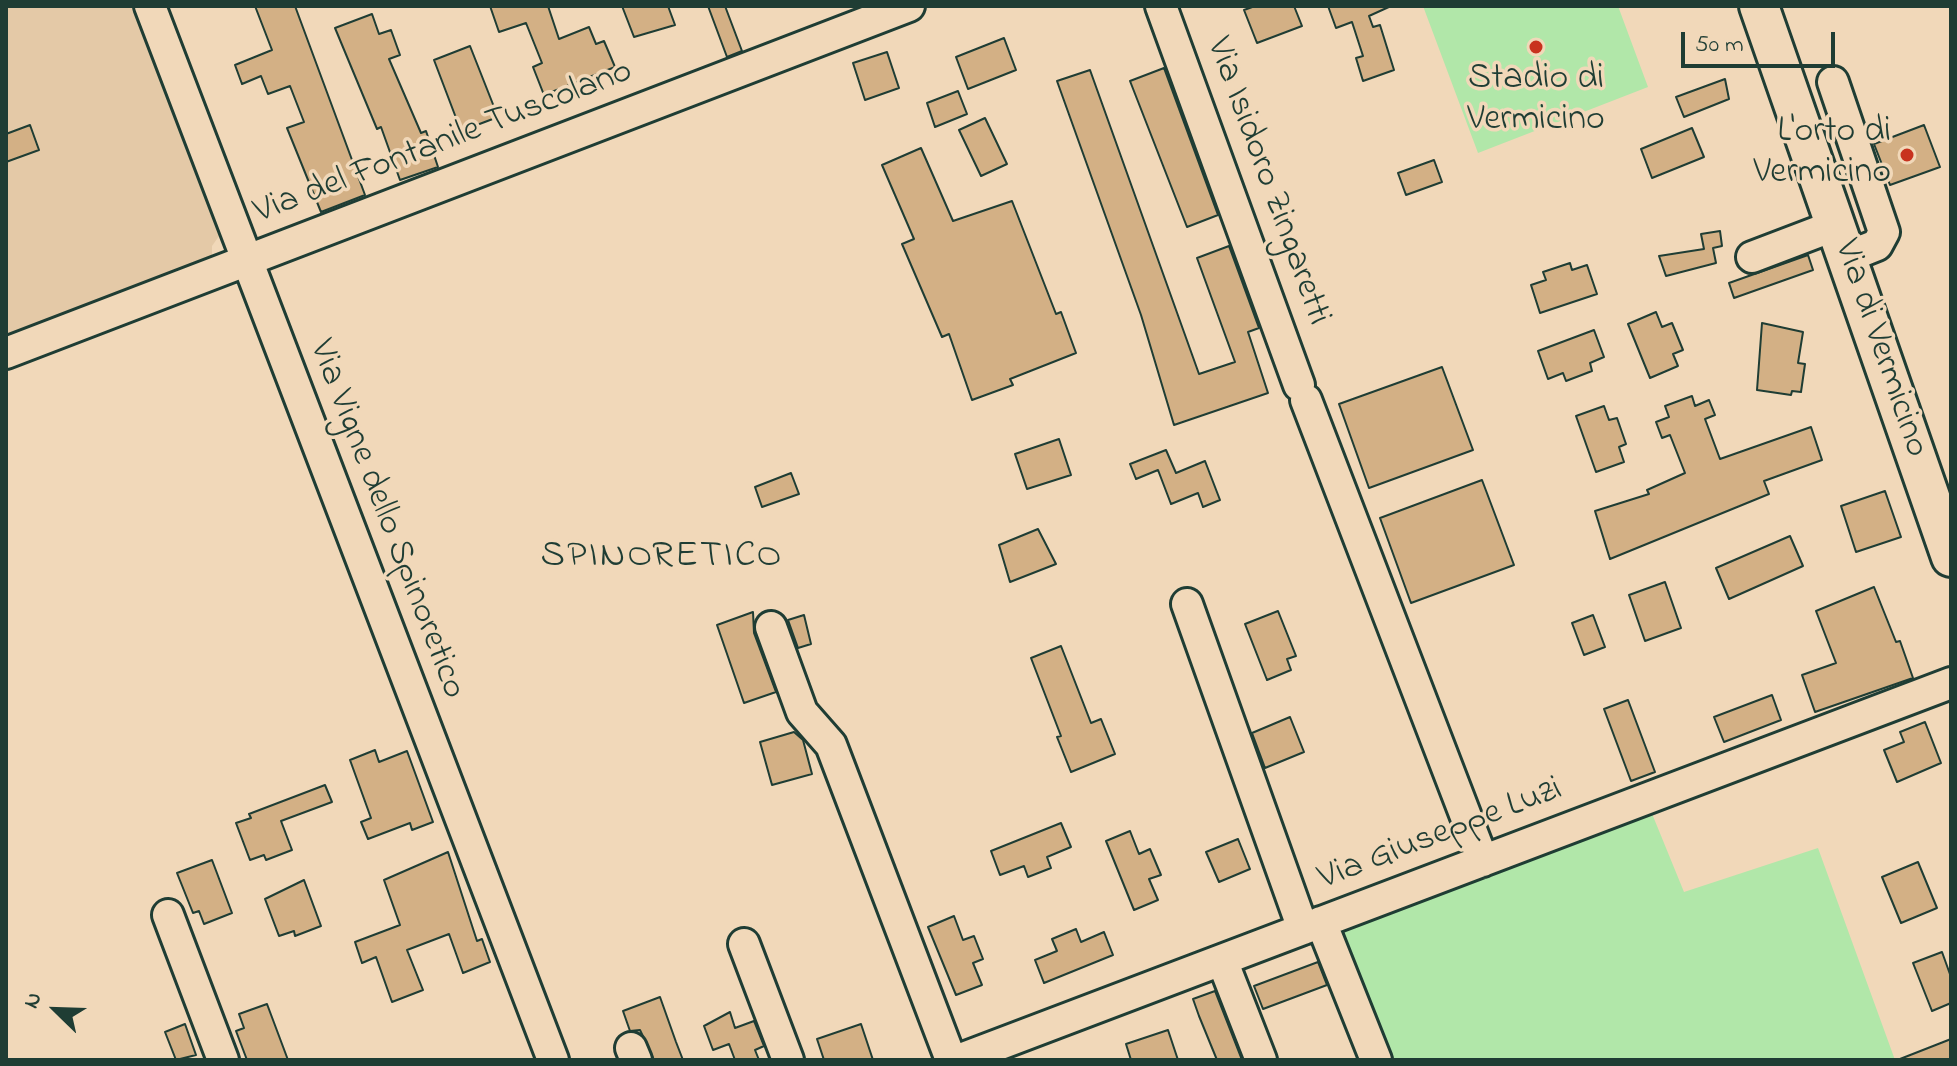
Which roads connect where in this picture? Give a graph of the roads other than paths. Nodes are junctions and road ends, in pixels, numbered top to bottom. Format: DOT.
graph roads {
  1 [pos="150,6"];
  2 [pos="909,6"];
  3 [pos="1161,6"];
  4 [pos="1759,6"];
  5 [pos="1833,82"];
  6 [pos="1841,241"];
  7 [pos="1752,257"];
  8 [pos="245,262"];
  9 [pos="6,353"];
  10 [pos="1951,557"];
  11 [pos="1187,604"];
  12 [pos="771,627"];
  13 [pos="1951,683"];
  14 [pos="1483,861"];
  15 [pos="168,915"];
  16 [pos="1312,926"];
  17 [pos="744,944"];
  18 [pos="1222,960"];
  19 [pos="223,1060"];
  20 [pos="553,1060"];
  21 [pos="788,1060"];
  22 [pos="951,1060"];
  23 [pos="958,1060"];
  24 [pos="1261,1060"];
  25 [pos="1376,1060"];
  1 -- 8 [label="street, Via Vigne dello Spinoretico"];
  2 -- 8 [label="street, Via del Fontanile Tuscolano"];
  3 -- 14 [label="street, Via Isidoro Zingaretti"];
  4 -- 6 [label="main road, Via di Vermicino"];
  5 -- 6 [label="street"];
  6 -- 7 [label="street"];
  6 -- 10 [label="main road, Via di Vermicino"];
  8 -- 9 [label="street, Via del Fontanile Tuscolano"];
  8 -- 20 [label="street, Via Vigne dello Spinoretico"];
  11 -- 16 [label="street"];
  12 -- 22 [label="street"];
  13 -- 14 [label="street, Via Giuseppe Luzi"];
  14 -- 16 [label="street, Via Giuseppe Luzi"];
  15 -- 19 [label="street"];
  16 -- 18 [label="street, Via Giuseppe Luzi"];
  16 -- 25 [label="street"];
  17 -- 21 [label="street"];
  18 -- 23 [label="street, Via Giuseppe Luzi"];
  18 -- 24 [label="street"];
}
